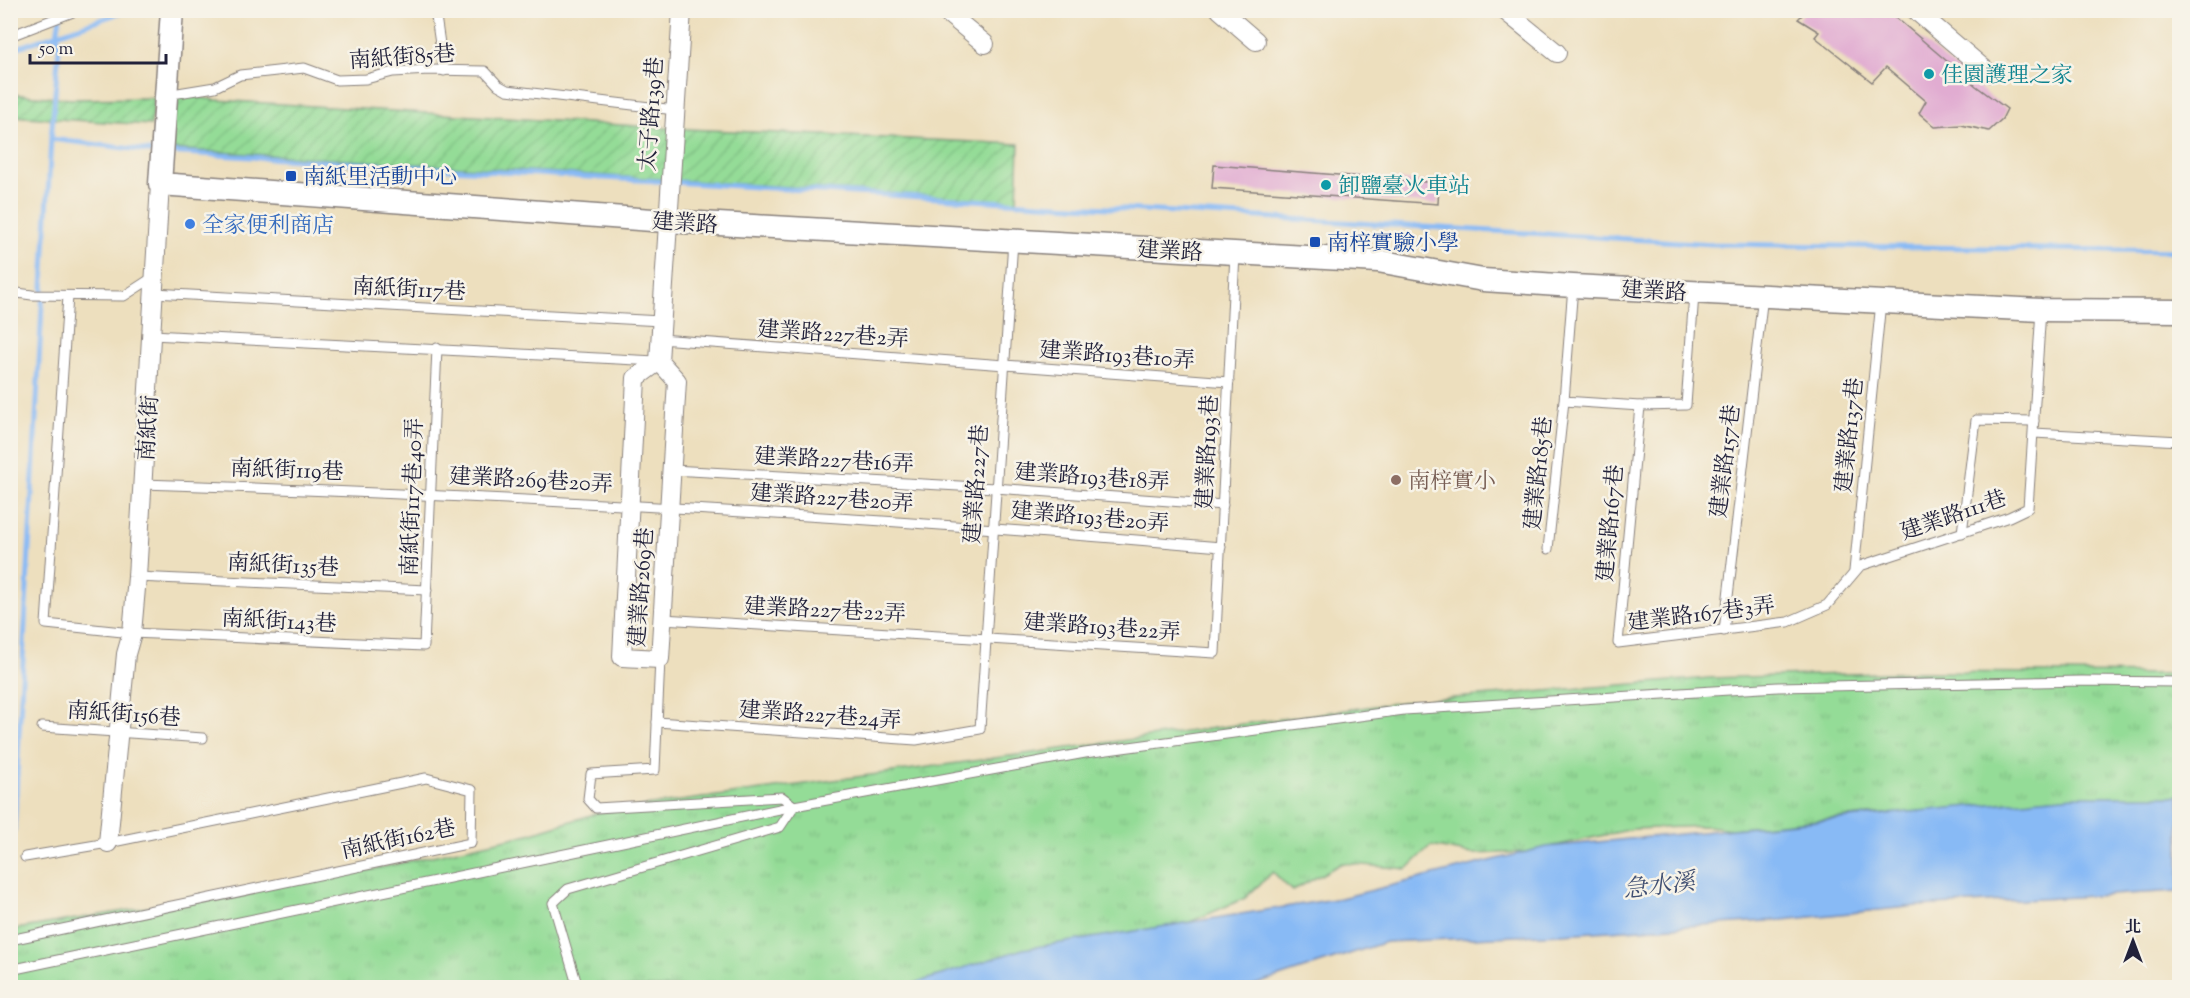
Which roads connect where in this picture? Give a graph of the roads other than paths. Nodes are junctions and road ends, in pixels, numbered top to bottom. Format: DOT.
graph roads {
  1 [pos="435,10"];
  2 [pos="682,10"];
  3 [pos="944,10"];
  4 [pos="1220,10"];
  5 [pos="1504,10"];
  6 [pos="1915,10"];
  7 [pos="173,11"];
  8 [pos="74,12"];
  9 [pos="10,36"];
  10 [pos="1256,41"];
  11 [pos="985,44"];
  12 [pos="1557,53"];
  13 [pos="444,71"];
  14 [pos="1989,73"];
  15 [pos="165,106"];
  16 [pos="675,110"];
  17 [pos="160,184"];
  18 [pos="666,221"];
  19 [pos="1013,241"];
  20 [pos="1235,254"];
  21 [pos="155,285"];
  22 [pos="1573,286"];
  23 [pos="10,292"];
  24 [pos="1694,292"];
  25 [pos="1763,295"];
  26 [pos="68,296"];
  27 [pos="1881,302"];
  28 [pos="2041,310"];
  29 [pos="2180,311"];
  30 [pos="661,330"];
  31 [pos="153,335"];
  32 [pos="437,348"];
  33 [pos="659,361"];
  34 [pos="1002,366"];
  35 [pos="1229,382"];
  36 [pos="1564,401"];
  37 [pos="1640,406"];
  38 [pos="2034,421"];
  39 [pos="2034,433"];
  40 [pos="2180,441"];
  41 [pos="672,470"];
  42 [pos="143,484"];
  43 [pos="995,488"];
  44 [pos="430,493"];
  45 [pos="630,504"];
  46 [pos="1223,505"];
  47 [pos="669,507"];
  48 [pos="992,527"];
  49 [pos="1962,533"];
  50 [pos="1221,547"];
  51 [pos="1548,549"];
  52 [pos="1854,572"];
  53 [pos="137,577"];
  54 [pos="427,591"];
  55 [pos="663,619"];
  56 [pos="1788,622"];
  57 [pos="1724,630"];
  58 [pos="132,633"];
  59 [pos="985,638"];
  60 [pos="1618,643"];
  61 [pos="424,646"];
  62 [pos="1215,653"];
  63 [pos="660,659"];
  64 [pos="2180,682"];
  65 [pos="657,722"];
  66 [pos="42,727"];
  67 [pos="980,729"];
  68 [pos="119,732"];
  69 [pos="203,738"];
  70 [pos="794,806"];
  71 [pos="108,843"];
  72 [pos="25,857"];
  73 [pos="10,940"];
  74 [pos="10,970"];
  75 [pos="578,987"];
  1 -- 13 [label="lane"];
  2 -- 16 [label="street, 太子路139巷"];
  3 -- 11 [label="street"];
  4 -- 10 [label="street"];
  5 -- 12 [label="street"];
  6 -- 14 [label="street"];
  7 -- 15 [label="street, 南紙街"];
  8 -- 9 [label="lane"];
  13 -- 15 [label="lane, 南紙街85巷"];
  13 -- 16 [label="lane, 南紙街85巷"];
  15 -- 17 [label="street, 南紙街"];
  16 -- 18 [label="street, 太子路139巷"];
  17 -- 18 [label="street, 建業路"];
  17 -- 21 [label="street, 南紙街"];
  18 -- 19 [label="street, 建業路"];
  18 -- 30 [label="street"];
  19 -- 20 [label="street, 建業路"];
  19 -- 34 [label="lane, 建業路227巷"];
  20 -- 22 [label="street, 建業路"];
  20 -- 35 [label="lane, 建業路193巷"];
  21 -- 26 [label="lane"];
  21 -- 30 [label="lane, 南紙街117巷"];
  21 -- 31 [label="street, 南紙街"];
  22 -- 24 [label="street, 建業路"];
  22 -- 36 [label="lane"];
  23 -- 26 [label="lane"];
  24 -- 25 [label="street, 建業路"];
  24 -- 37 [label="lane"];
  25 -- 27 [label="street, 建業路"];
  25 -- 57 [label="lane, 建業路157巷"];
  26 -- 58 [label="lane, 南紙街143巷"];
  27 -- 28 [label="street, 建業路"];
  27 -- 52 [label="lane, 建業路137巷"];
  28 -- 29 [label="street, 建業路"];
  28 -- 38 [label="lane, 建業路111巷"];
  30 -- 33 [label="street"];
  30 -- 34 [label="lane, 建業路227巷2弄"];
  31 -- 32 [label="lane"];
  31 -- 42 [label="street, 南紙街"];
  32 -- 33 [label="lane"];
  32 -- 44 [label="lane, 南紙街117巷40弄"];
  33 -- 41 [label="street, 建業路269巷"];
  33 -- 45 [label="street, 建業路269巷"];
  34 -- 35 [label="lane, 建業路193巷10弄"];
  34 -- 43 [label="lane, 建業路227巷"];
  35 -- 46 [label="lane, 建業路193巷"];
  36 -- 37 [label="lane"];
  36 -- 51 [label="lane, 建業路185巷"];
  37 -- 60 [label="lane, 建業路167巷"];
  38 -- 39 [label="lane, 建業路111巷"];
  38 -- 49 [label="lane"];
  39 -- 40 [label="lane"];
  39 -- 49 [label="lane, 建業路111巷"];
  41 -- 43 [label="lane, 建業路227巷16弄"];
  41 -- 47 [label="street, 建業路269巷"];
  42 -- 44 [label="lane, 南紙街119巷"];
  42 -- 53 [label="street, 南紙街"];
  43 -- 46 [label="lane, 建業路193巷18弄"];
  43 -- 48 [label="lane, 建業路227巷"];
  44 -- 45 [label="lane, 建業路269巷20弄"];
  44 -- 54 [label="lane, 南紙街117巷40弄"];
  45 -- 47 [label="lane, 建業路269巷20弄"];
  45 -- 63 [label="street, 建業路269巷"];
  46 -- 50 [label="lane, 建業路193巷"];
  47 -- 48 [label="lane, 建業路227巷20弄"];
  47 -- 55 [label="street, 建業路269巷"];
  48 -- 50 [label="lane, 建業路193巷20弄"];
  48 -- 59 [label="lane, 建業路227巷"];
  49 -- 52 [label="lane, 建業路111巷"];
  50 -- 62 [label="lane, 建業路193巷"];
  52 -- 56 [label="lane, 建業路111巷"];
  53 -- 54 [label="lane, 南紙街135巷"];
  53 -- 58 [label="street, 南紙街"];
  54 -- 61 [label="lane, 南紙街117巷40弄"];
  55 -- 59 [label="lane, 建業路227巷22弄"];
  55 -- 63 [label="street, 建業路269巷"];
  56 -- 57 [label="lane, 建業路167巷3弄"];
  57 -- 60 [label="lane, 建業路167巷3弄"];
  58 -- 61 [label="lane, 南紙街143巷"];
  58 -- 68 [label="street, 南紙街"];
  59 -- 62 [label="lane, 建業路193巷22弄"];
  59 -- 67 [label="lane, 建業路227巷"];
  63 -- 65 [label="lane"];
  64 -- 70 [label="lane"];
  65 -- 67 [label="lane, 建業路227巷24弄"];
  65 -- 70 [label="lane"];
  66 -- 68 [label="lane, 南紙街156巷"];
  68 -- 69 [label="lane, 南紙街156巷"];
  68 -- 71 [label="street, 南紙街"];
  70 -- 74 [label="lane"];
  70 -- 75 [label="lane"];
  71 -- 72 [label="lane, 南紙街162巷"];
  71 -- 73 [label="lane, 南紙街162巷"];
}
